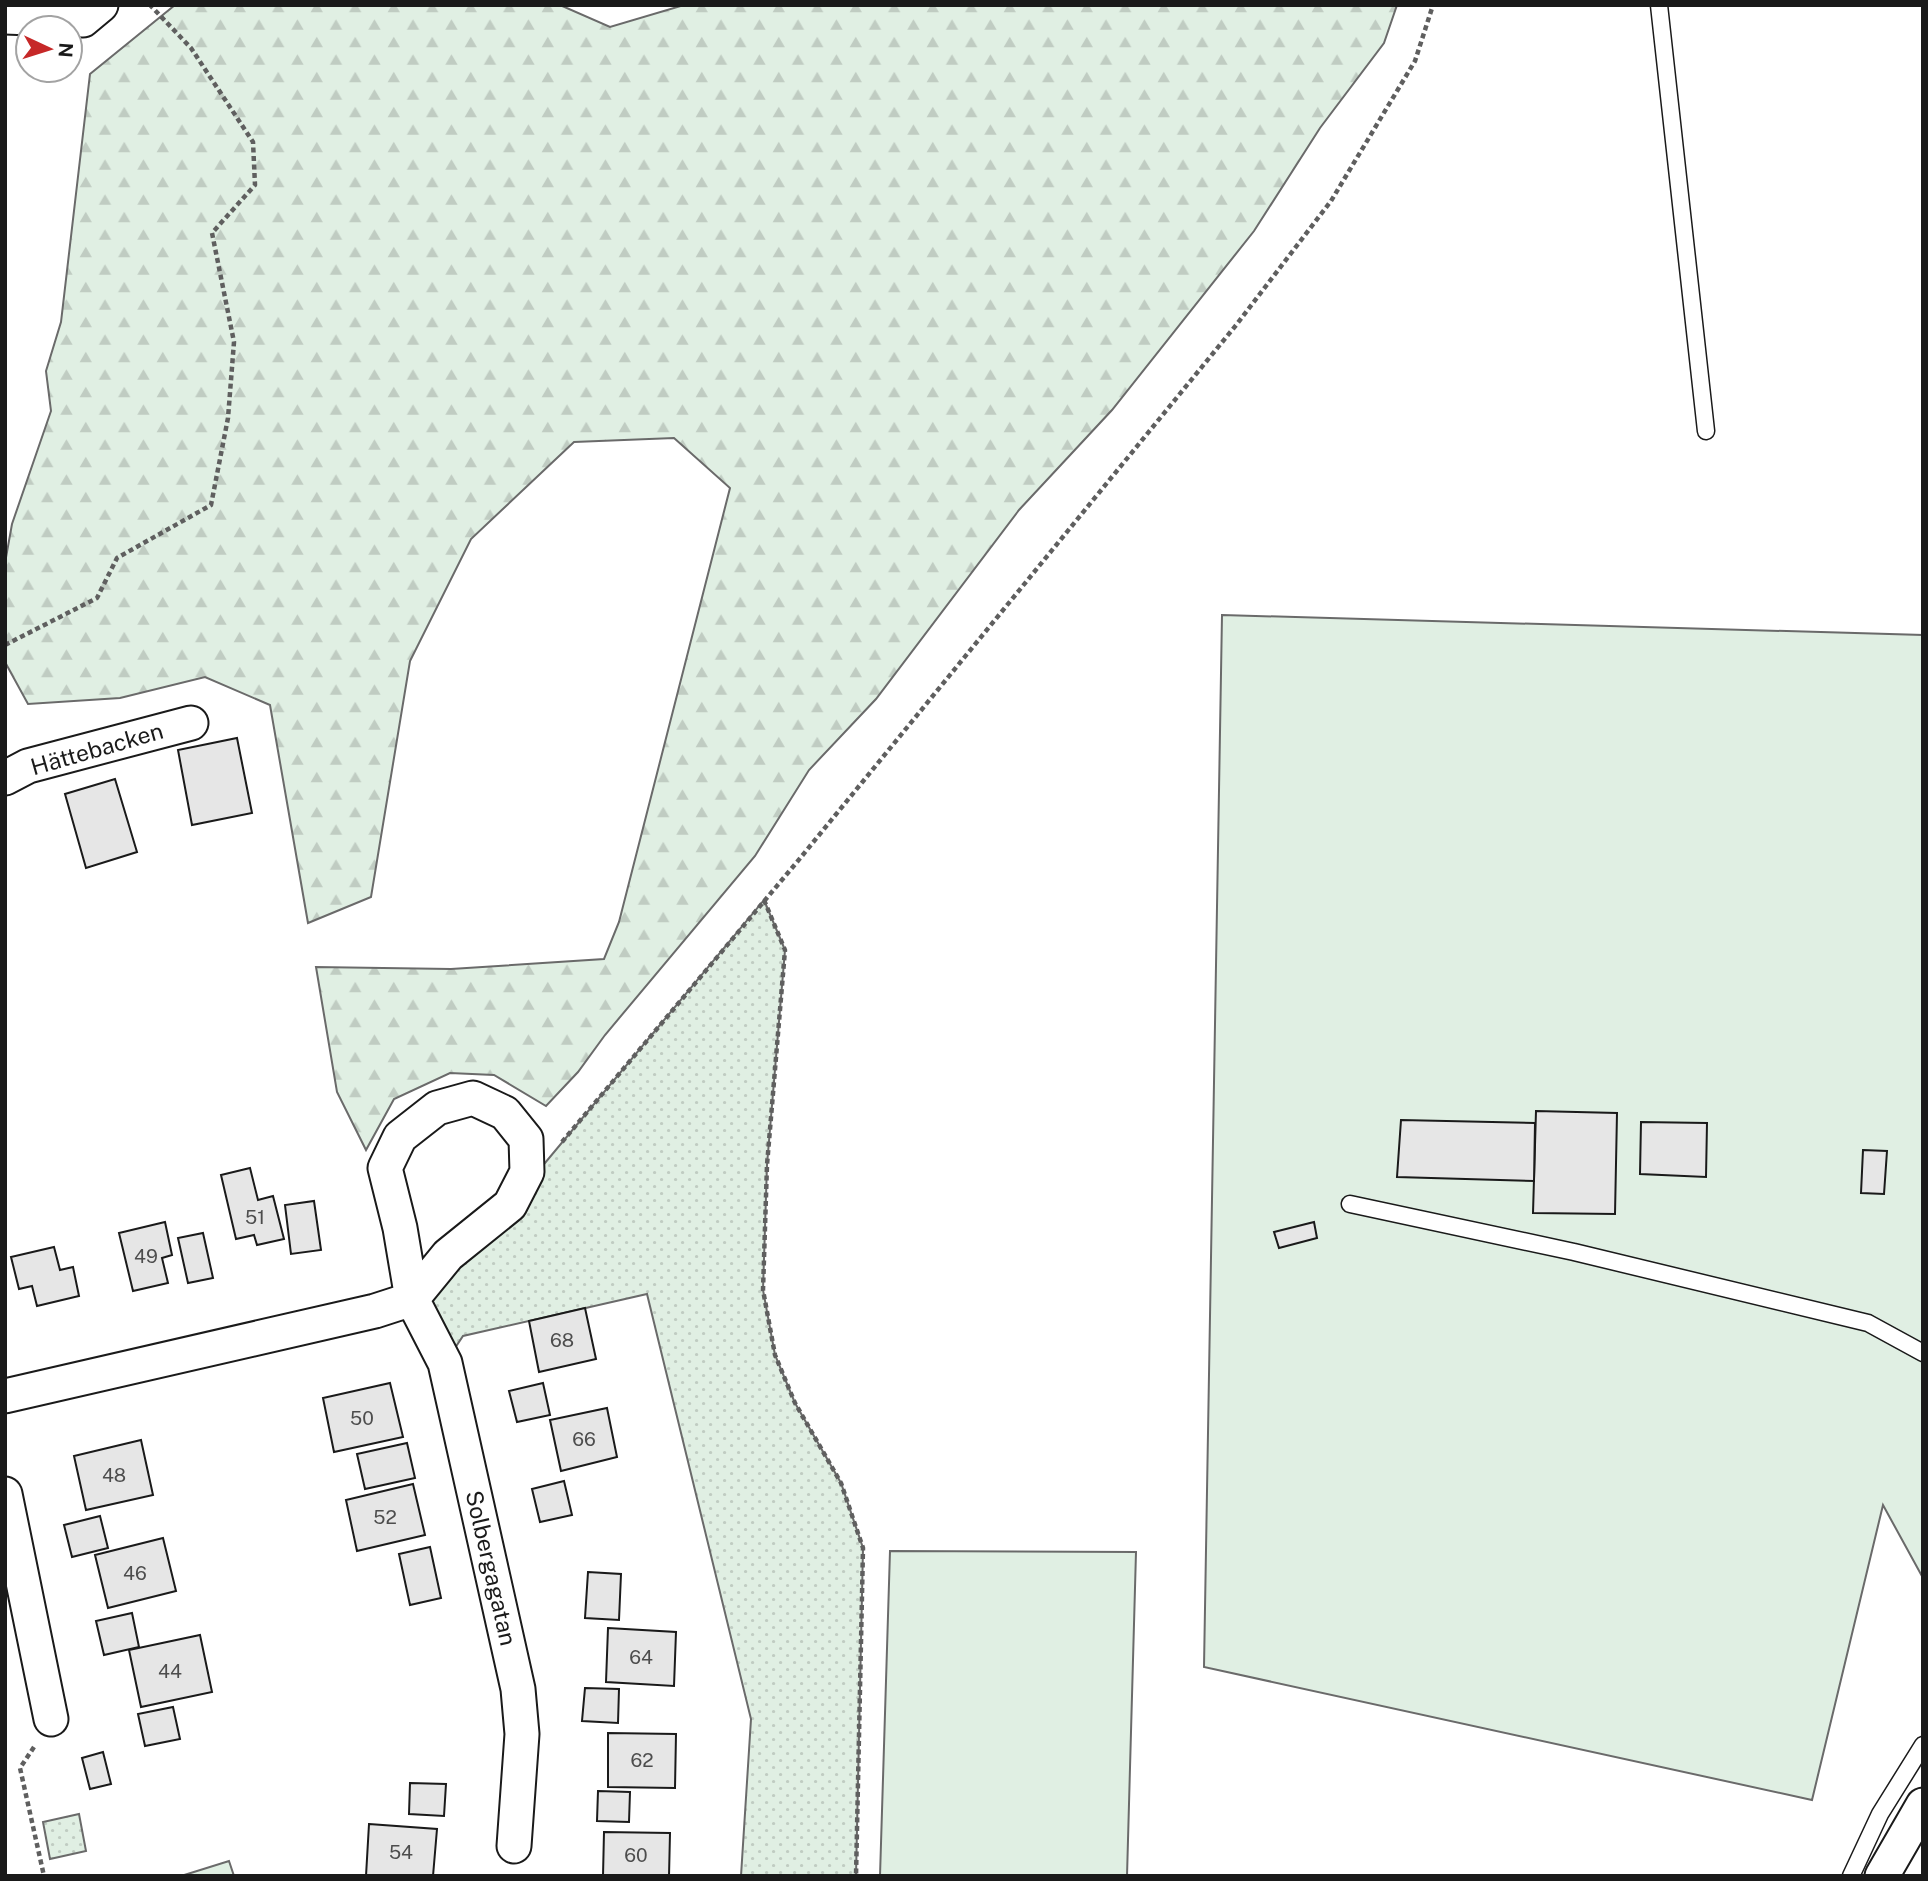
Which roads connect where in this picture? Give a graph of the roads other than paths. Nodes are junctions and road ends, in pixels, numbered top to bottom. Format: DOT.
graph roads {
  1 [pos="101,5"];
  2 [pos="1659,5"];
  3 [pos="5,17"];
  4 [pos="1706,431"];
  5 [pos="191,723"];
  6 [pos="5,778"];
  7 [pos="1349,1204"];
  8 [pos="412,1299"];
  9 [pos="1923,1353"];
  10 [pos="5,1395"];
  11 [pos="5,1494"];
  12 [pos="51,1719"];
  13 [pos="1923,1745"];
  14 [pos="1923,1805"];
  15 [pos="514,1846"];
  16 [pos="1852,1876"];
  17 [pos="1882,1876"];
  1 -- 3 [label="street"];
  2 -- 4 [label="lane"];
  5 -- 6 [label="street, Hättebacken"];
  7 -- 9 [label="lane"];
  8 -- 8 [label="street, Solbergagatan"];
  8 -- 10 [label="street"];
  8 -- 15 [label="street, Solbergagatan"];
  11 -- 12 [label="street"];
  13 -- 16 [label="lane"];
  14 -- 17 [label="street"];
}
